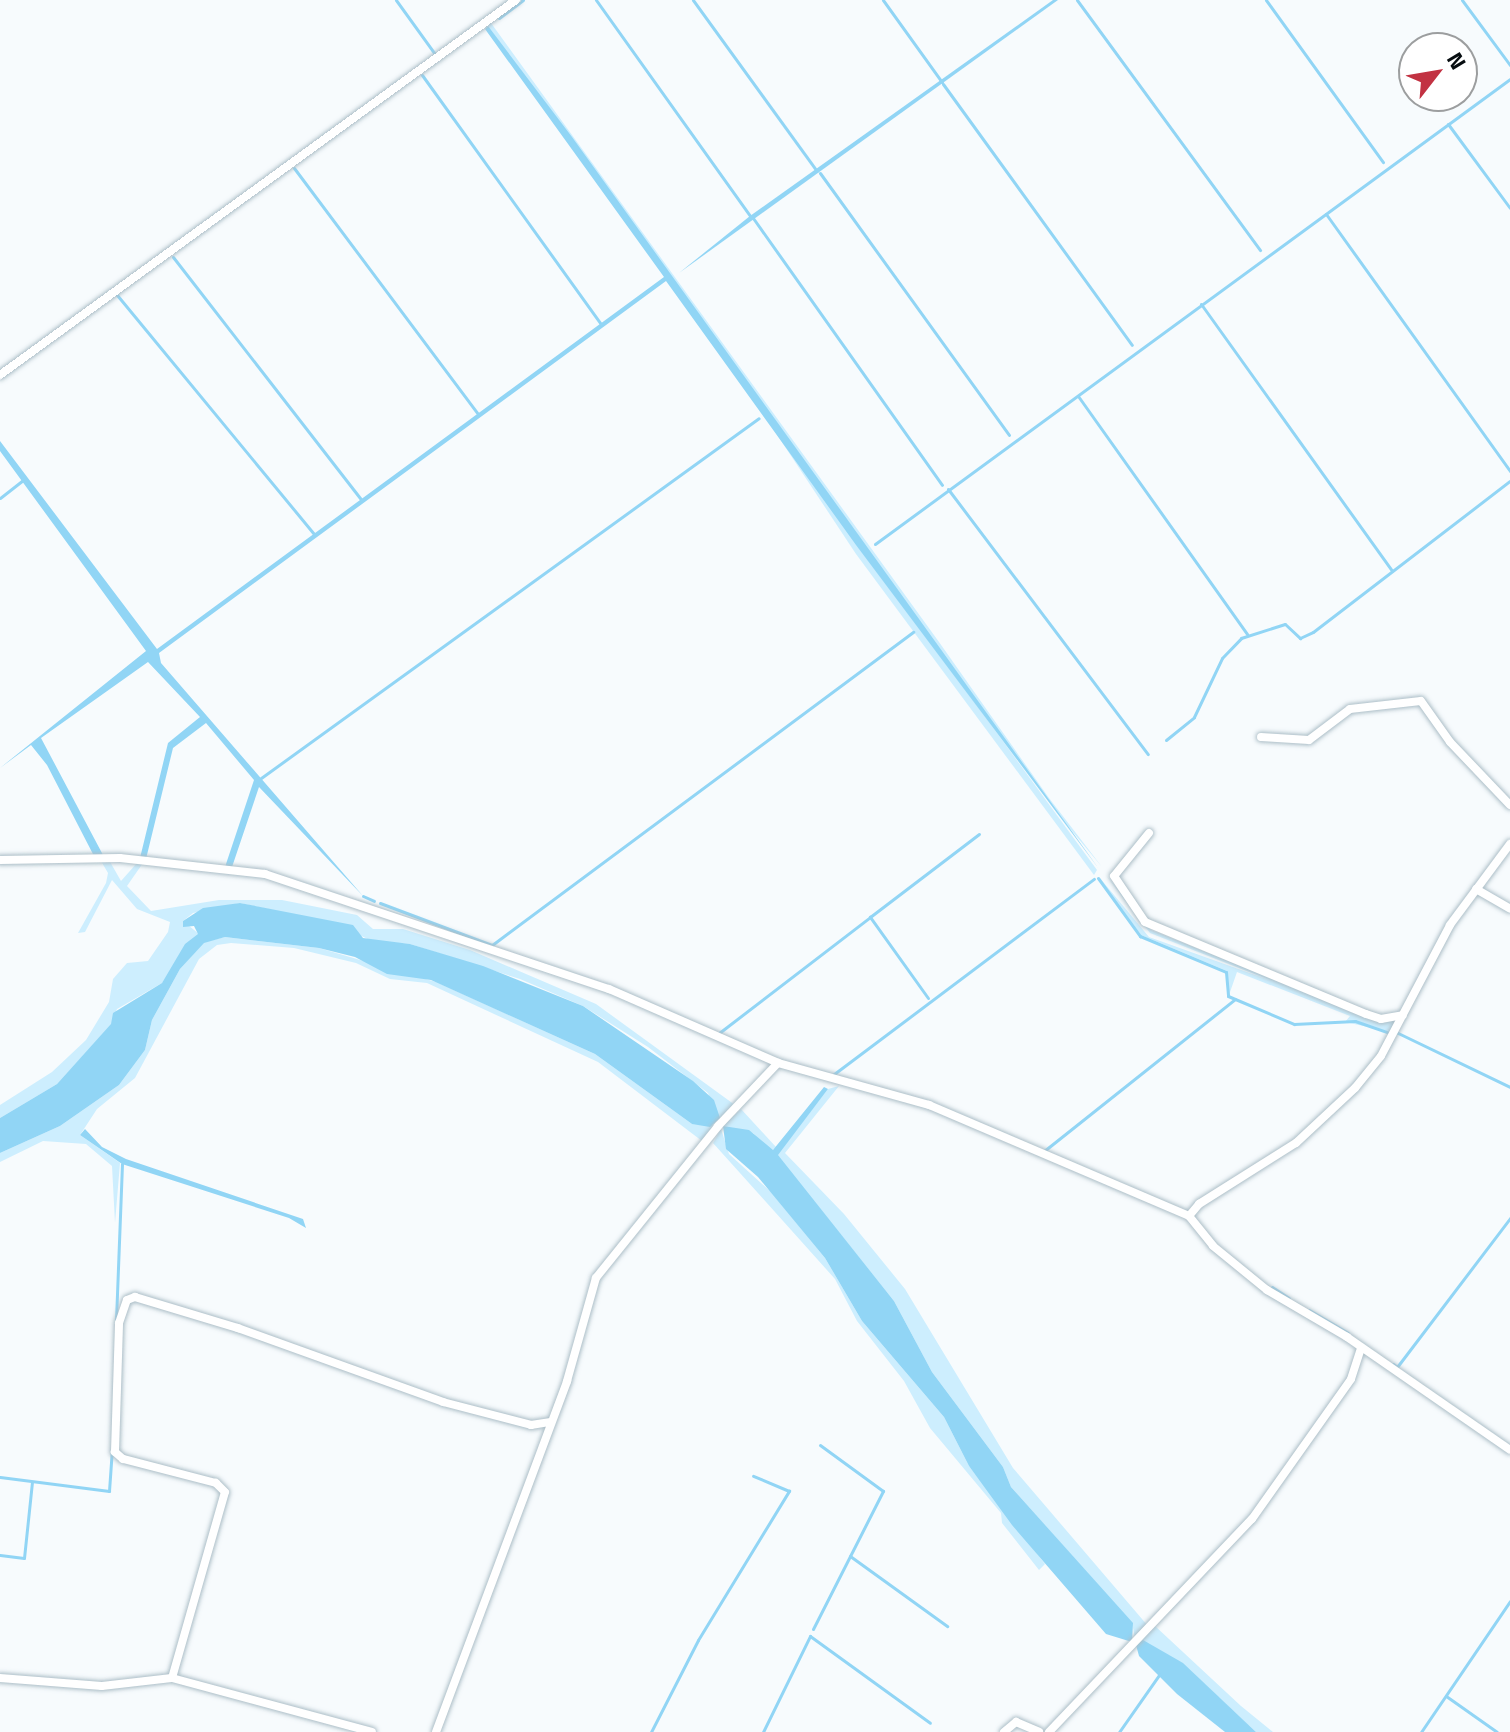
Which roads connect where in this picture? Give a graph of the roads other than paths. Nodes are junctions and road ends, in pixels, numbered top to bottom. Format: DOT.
graph roads {
  1 [pos="516,0"];
  2 [pos="0,375"];
  3 [pos="1261,737"];
  4 [pos="1510,805"];
  5 [pos="1149,833"];
  6 [pos="1510,844"];
  7 [pos="0,860"];
  8 [pos="1476,889"];
  9 [pos="1510,909"];
  10 [pos="1403,1015"];
  11 [pos="778,1063"];
  12 [pos="1189,1216"];
  13 [pos="1361,1348"];
  14 [pos="551,1422"];
  15 [pos="1510,1450"];
  16 [pos="0,1678"];
  17 [pos="172,1678"];
  18 [pos="372,1732"];
  19 [pos="436,1732"];
  20 [pos="1004,1732"];
  21 [pos="1039,1732"];
  22 [pos="1049,1732"];
  1 -- 2 [label="street"];
  3 -- 4 [label="street"];
  5 -- 10 [label="street"];
  6 -- 8 [label="street"];
  7 -- 11 [label="street"];
  8 -- 9 [label="street"];
  8 -- 10 [label="street"];
  10 -- 12 [label="street"];
  11 -- 12 [label="street"];
  11 -- 14 [label="street"];
  12 -- 13 [label="street"];
  13 -- 15 [label="street"];
  13 -- 22 [label="street"];
  14 -- 17 [label="street"];
  14 -- 19 [label="street"];
  16 -- 17 [label="street"];
  17 -- 18 [label="street"];
  20 -- 21 [label="street"];
}
